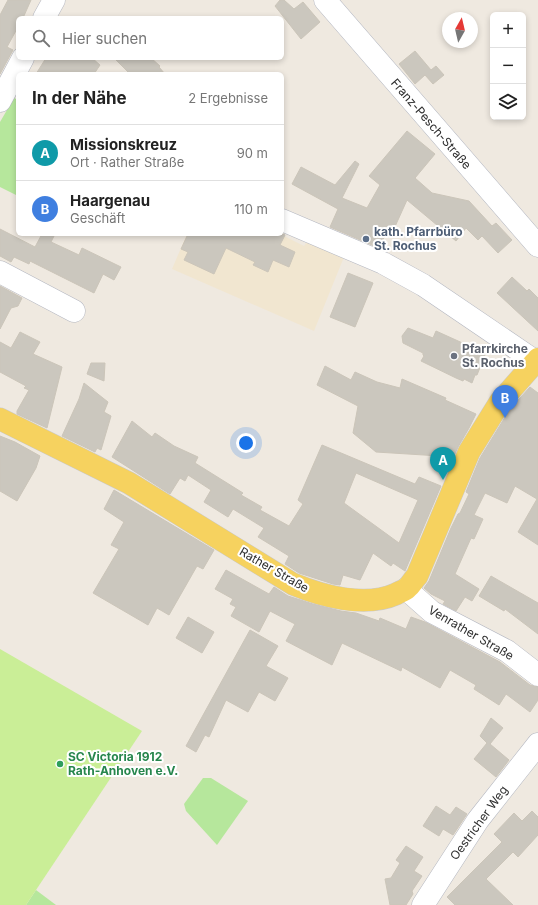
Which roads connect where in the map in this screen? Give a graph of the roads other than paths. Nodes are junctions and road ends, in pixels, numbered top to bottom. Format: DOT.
graph roads {
  1 [pos="54,0"];
  2 [pos="325,0"];
  3 [pos="45,16"];
  4 [pos="22,60"];
  5 [pos="0,101"];
  6 [pos="284,221"];
  7 [pos="538,246"];
  8 [pos="0,272"];
  9 [pos="74,311"];
  10 [pos="537,360"];
  11 [pos="0,419"];
  12 [pos="406,589"];
  13 [pos="538,676"];
  14 [pos="538,744"];
  15 [pos="423,905"];
  1 -- 3 [label="street"];
  2 -- 7 [label="street, Franz-Pesch-Straße"];
  4 -- 5 [label="street"];
  6 -- 10 [label="street"];
  8 -- 9 [label="street"];
  10 -- 12 [label="main road"];
  11 -- 12 [label="main road, Rather Straße"];
  12 -- 13 [label="street, Venrather Straße"];
  14 -- 15 [label="street, Oestricher Weg"];
}
